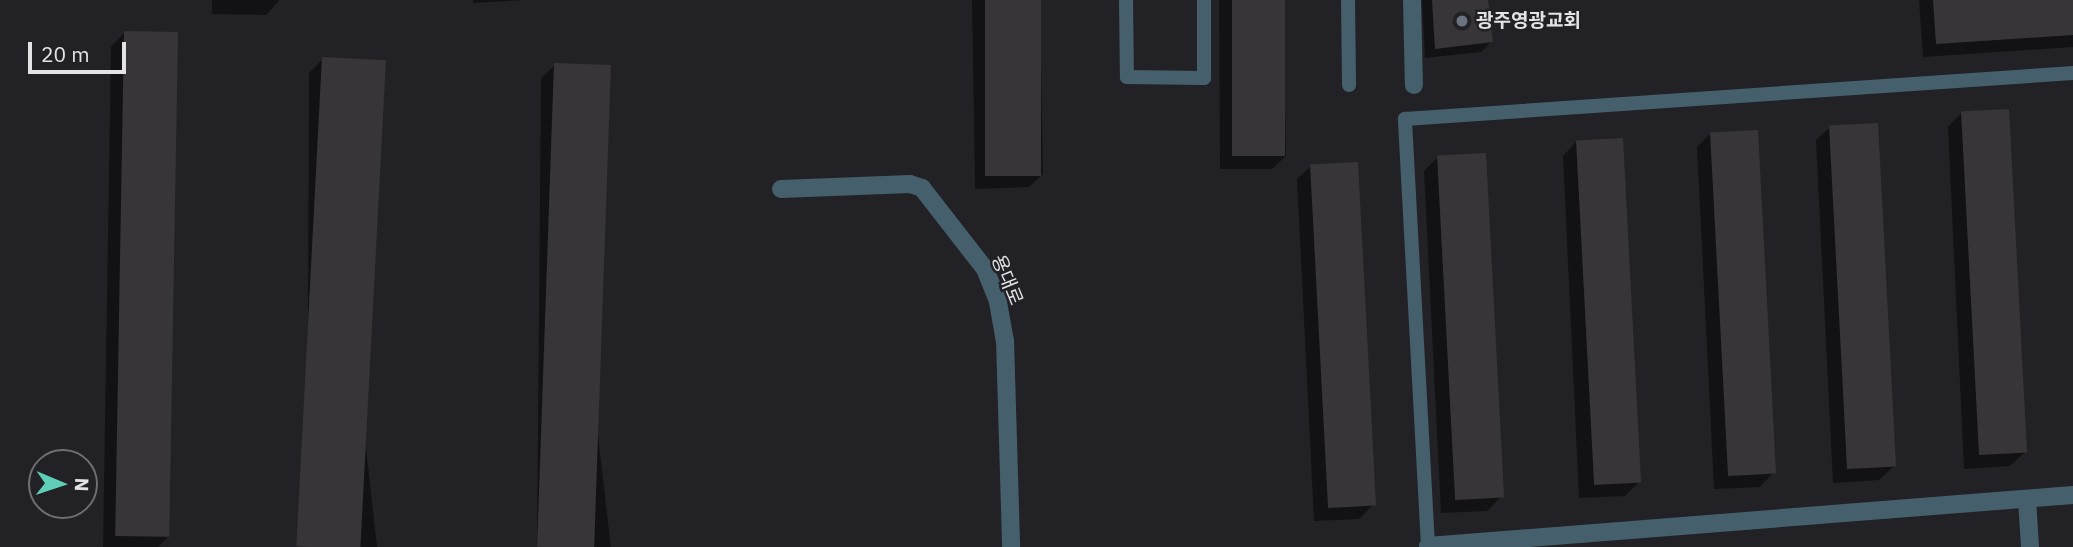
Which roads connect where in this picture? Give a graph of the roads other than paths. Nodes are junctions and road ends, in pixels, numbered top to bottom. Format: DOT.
graph roads {
  1 [pos="1126,0"];
  2 [pos="1204,0"];
  3 [pos="1348,0"];
  4 [pos="1412,0"];
  5 [pos="2073,73"];
  6 [pos="1349,85"];
  7 [pos="1414,85"];
  8 [pos="781,189"];
  9 [pos="2073,495"];
  10 [pos="2027,499"];
  11 [pos="1428,546"];
  12 [pos="1011,547"];
  13 [pos="2030,547"];
  1 -- 2 [label="lane"];
  3 -- 6 [label="lane"];
  4 -- 7 [label="street"];
  5 -- 11 [label="lane"];
  8 -- 12 [label="street, 용대로"];
  9 -- 10 [label="street"];
  10 -- 11 [label="street"];
  10 -- 13 [label="street"];
}
